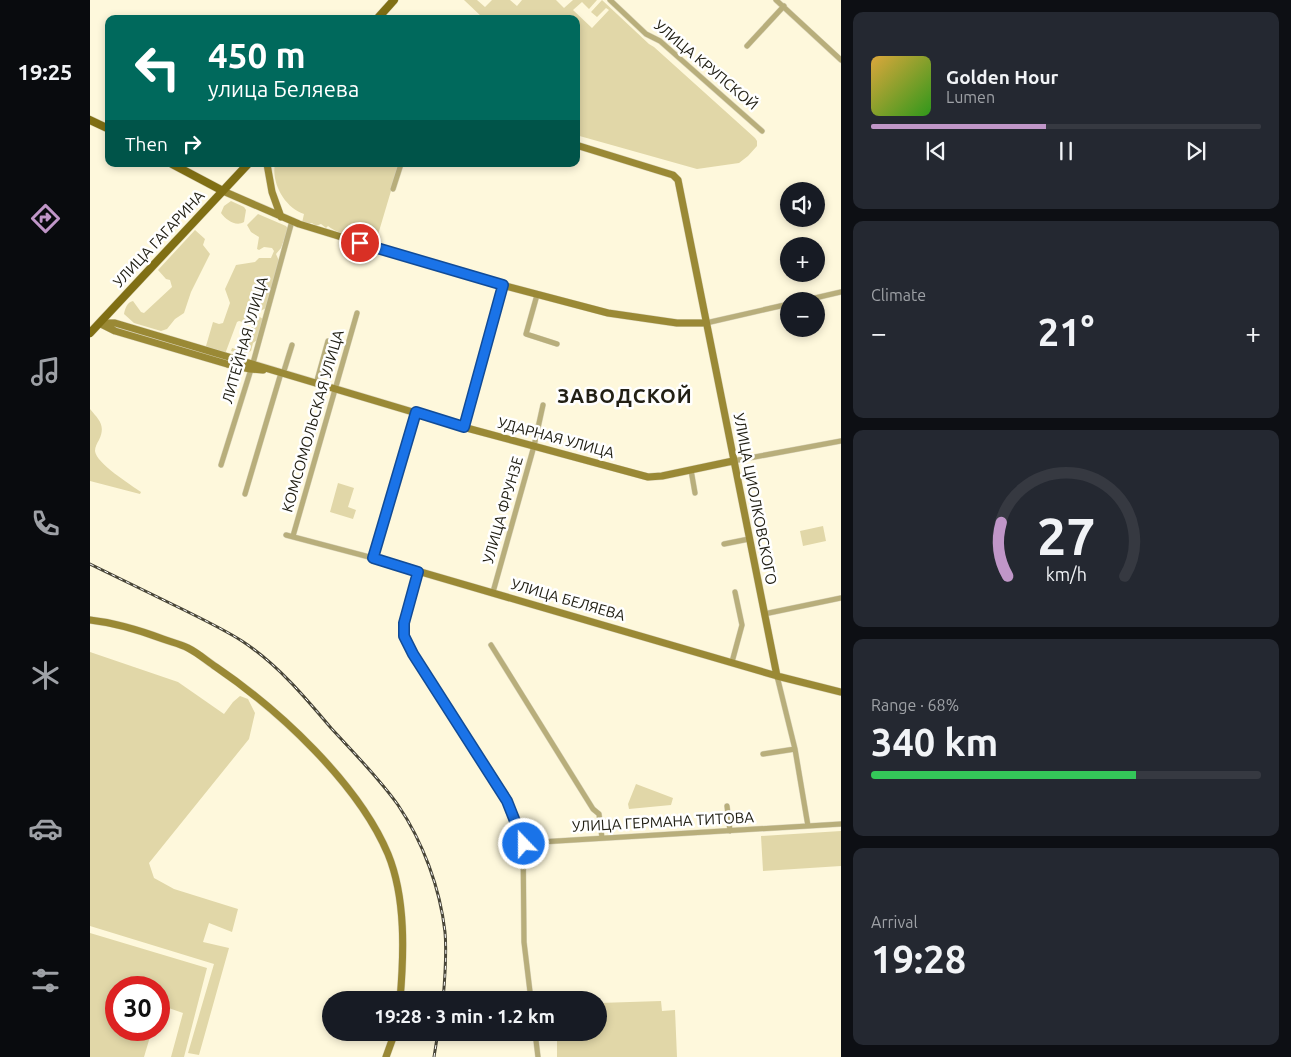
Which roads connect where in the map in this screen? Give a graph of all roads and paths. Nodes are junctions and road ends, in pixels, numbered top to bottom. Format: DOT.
graph roads {
  1 [pos="394,0"];
  2 [pos="610,0"];
  3 [pos="776,0"];
  4 [pos="784,6"];
  5 [pos="381,15"];
  6 [pos="747,46"];
  7 [pos="841,60"];
  8 [pos="90,120"];
  9 [pos="105,127"];
  10 [pos="762,131"];
  11 [pos="580,146"];
  12 [pos="178,167"];
  13 [pos="245,167"];
  14 [pos="268,167"];
  15 [pos="400,167"];
  16 [pos="393,190"];
  17 [pos="223,191"];
  18 [pos="286,219"];
  19 [pos="503,285"];
  20 [pos="841,292"];
  21 [pos="537,294"];
  22 [pos="825,296"];
  23 [pos="780,306"];
  24 [pos="357,313"];
  25 [pos="100,323"];
  26 [pos="706,323"];
  27 [pos="90,333"];
  28 [pos="328,341"];
  29 [pos="292,344"];
  30 [pos="557,344"];
  31 [pos="251,366"];
  32 [pos="282,374"];
  33 [pos="316,384"];
  34 [pos="334,389"];
  35 [pos="544,405"];
  36 [pos="416,412"];
  37 [pos="464,427"];
  38 [pos="841,441"];
  39 [pos="534,446"];
  40 [pos="734,461"];
  41 [pos="221,465"];
  42 [pos="691,470"];
  43 [pos="695,493"];
  44 [pos="245,494"];
  45 [pos="286,535"];
  46 [pos="293,536"];
  47 [pos="749,539"];
  48 [pos="724,544"];
  49 [pos="373,558"];
  50 [pos="418,572"];
  51 [pos="493,592"];
  52 [pos="735,592"];
  53 [pos="841,598"];
  54 [pos="764,614"];
  55 [pos="90,620"];
  56 [pos="491,645"];
  57 [pos="732,662"];
  58 [pos="777,676"];
  59 [pos="841,692"];
  60 [pos="794,748"];
  61 [pos="763,754"];
  62 [pos="727,806"];
  63 [pos="841,824"];
  64 [pos="808,826"];
  65 [pos="730,831"];
  66 [pos="602,838"];
  67 [pos="524,844"];
  68 [pos="401,991"];
  69 [pos="530,991"];
  70 [pos="392,1041"];
  71 [pos="536,1041"];
  72 [pos="386,1057"];
  73 [pos="538,1057"];
  1 -- 5 [label="main road"];
  2 -- 10 [label="street, УЛИЦА КРУПСКОЙ"];
  3 -- 4 [label="street"];
  4 -- 6 [label="street"];
  4 -- 7 [label="street"];
  8 -- 9 [label="main road"];
  11 -- 26 [label="main road, УЛИЦА ЦИОЛКОВСКОГО"];
  12 -- 17 [label="main road"];
  13 -- 17 [label="main road, УЛИЦА ГАГАРИНА"];
  14 -- 18 [label="main road"];
  15 -- 16 [label="street"];
  17 -- 18 [label="main road"];
  17 -- 25 [label="main road, УЛИЦА ГАГАРИНА"];
  18 -- 19 [label="main road"];
  18 -- 31 [label="street, ЛИТЕЙНАЯ УЛИЦА"];
  19 -- 21 [label="main road"];
  19 -- 37 [label="street"];
  20 -- 22 [label="street"];
  21 -- 26 [label="main road"];
  21 -- 30 [label="street"];
  23 -- 26 [label="street"];
  24 -- 34 [label="street, КОМСОМОЛЬСКАЯ УЛИЦА"];
  25 -- 27 [label="main road, УЛИЦА ГАГАРИНА"];
  25 -- 31 [label="main road, УДАРНАЯ УЛИЦА"];
  26 -- 40 [label="main road, УЛИЦА ЦИОЛКОВСКОГО"];
  28 -- 33 [label="street"];
  29 -- 32 [label="street"];
  31 -- 32 [label="main road, УДАРНАЯ УЛИЦА"];
  31 -- 41 [label="street, ЛИТЕЙНАЯ УЛИЦА"];
  32 -- 33 [label="main road, УДАРНАЯ УЛИЦА"];
  32 -- 44 [label="street"];
  33 -- 34 [label="main road, УДАРНАЯ УЛИЦА"];
  34 -- 36 [label="main road, УДАРНАЯ УЛИЦА"];
  34 -- 46 [label="street, КОМСОМОЛЬСКАЯ УЛИЦА"];
  35 -- 39 [label="street, УЛИЦА ФРУНЗЕ"];
  36 -- 37 [label="main road, УДАРНАЯ УЛИЦА"];
  36 -- 49 [label="main road"];
  37 -- 39 [label="main road, УДАРНАЯ УЛИЦА"];
  38 -- 40 [label="street, УДАРНАЯ УЛИЦА"];
  39 -- 42 [label="main road, УДАРНАЯ УЛИЦА"];
  39 -- 51 [label="street, УЛИЦА ФРУНЗЕ"];
  40 -- 42 [label="main road, УДАРНАЯ УЛИЦА"];
  40 -- 47 [label="main road, УЛИЦА ЦИОЛКОВСКОГО"];
  42 -- 43 [label="street"];
  45 -- 46 [label="street, УЛИЦА БЕЛЯЕВА"];
  46 -- 49 [label="street, УЛИЦА БЕЛЯЕВА"];
  47 -- 48 [label="street"];
  47 -- 54 [label="main road, УЛИЦА ЦИОЛКОВСКОГО"];
  49 -- 50 [label="main road, УЛИЦА БЕЛЯЕВА"];
  50 -- 51 [label="main road, УЛИЦА БЕЛЯЕВА"];
  50 -- 67 [label="street"];
  51 -- 57 [label="main road, УЛИЦА БЕЛЯЕВА"];
  52 -- 57 [label="street"];
  53 -- 54 [label="street"];
  54 -- 58 [label="main road, УЛИЦА ЦИОЛКОВСКОГО"];
  55 -- 68 [label="main road"];
  56 -- 66 [label="street"];
  57 -- 58 [label="main road, УЛИЦА БЕЛЯЕВА"];
  58 -- 59 [label="main road, УЛИЦА БЕЛЯЕВА"];
  58 -- 60 [label="street, УЛИЦА ЦИОЛКОВСКОГО"];
  60 -- 61 [label="street"];
  60 -- 64 [label="street, УЛИЦА ЦИОЛКОВСКОГО"];
  62 -- 65 [label="street"];
  63 -- 64 [label="street, УЛИЦА ГЕРМАНА ТИТОВА"];
  64 -- 65 [label="street, УЛИЦА ГЕРМАНА ТИТОВА"];
  65 -- 66 [label="street, УЛИЦА ГЕРМАНА ТИТОВА"];
  66 -- 67 [label="street, УЛИЦА ГЕРМАНА ТИТОВА"];
  67 -- 69 [label="street"];
  70 -- 72 [label="main road"];
  71 -- 73 [label="street"];
}
